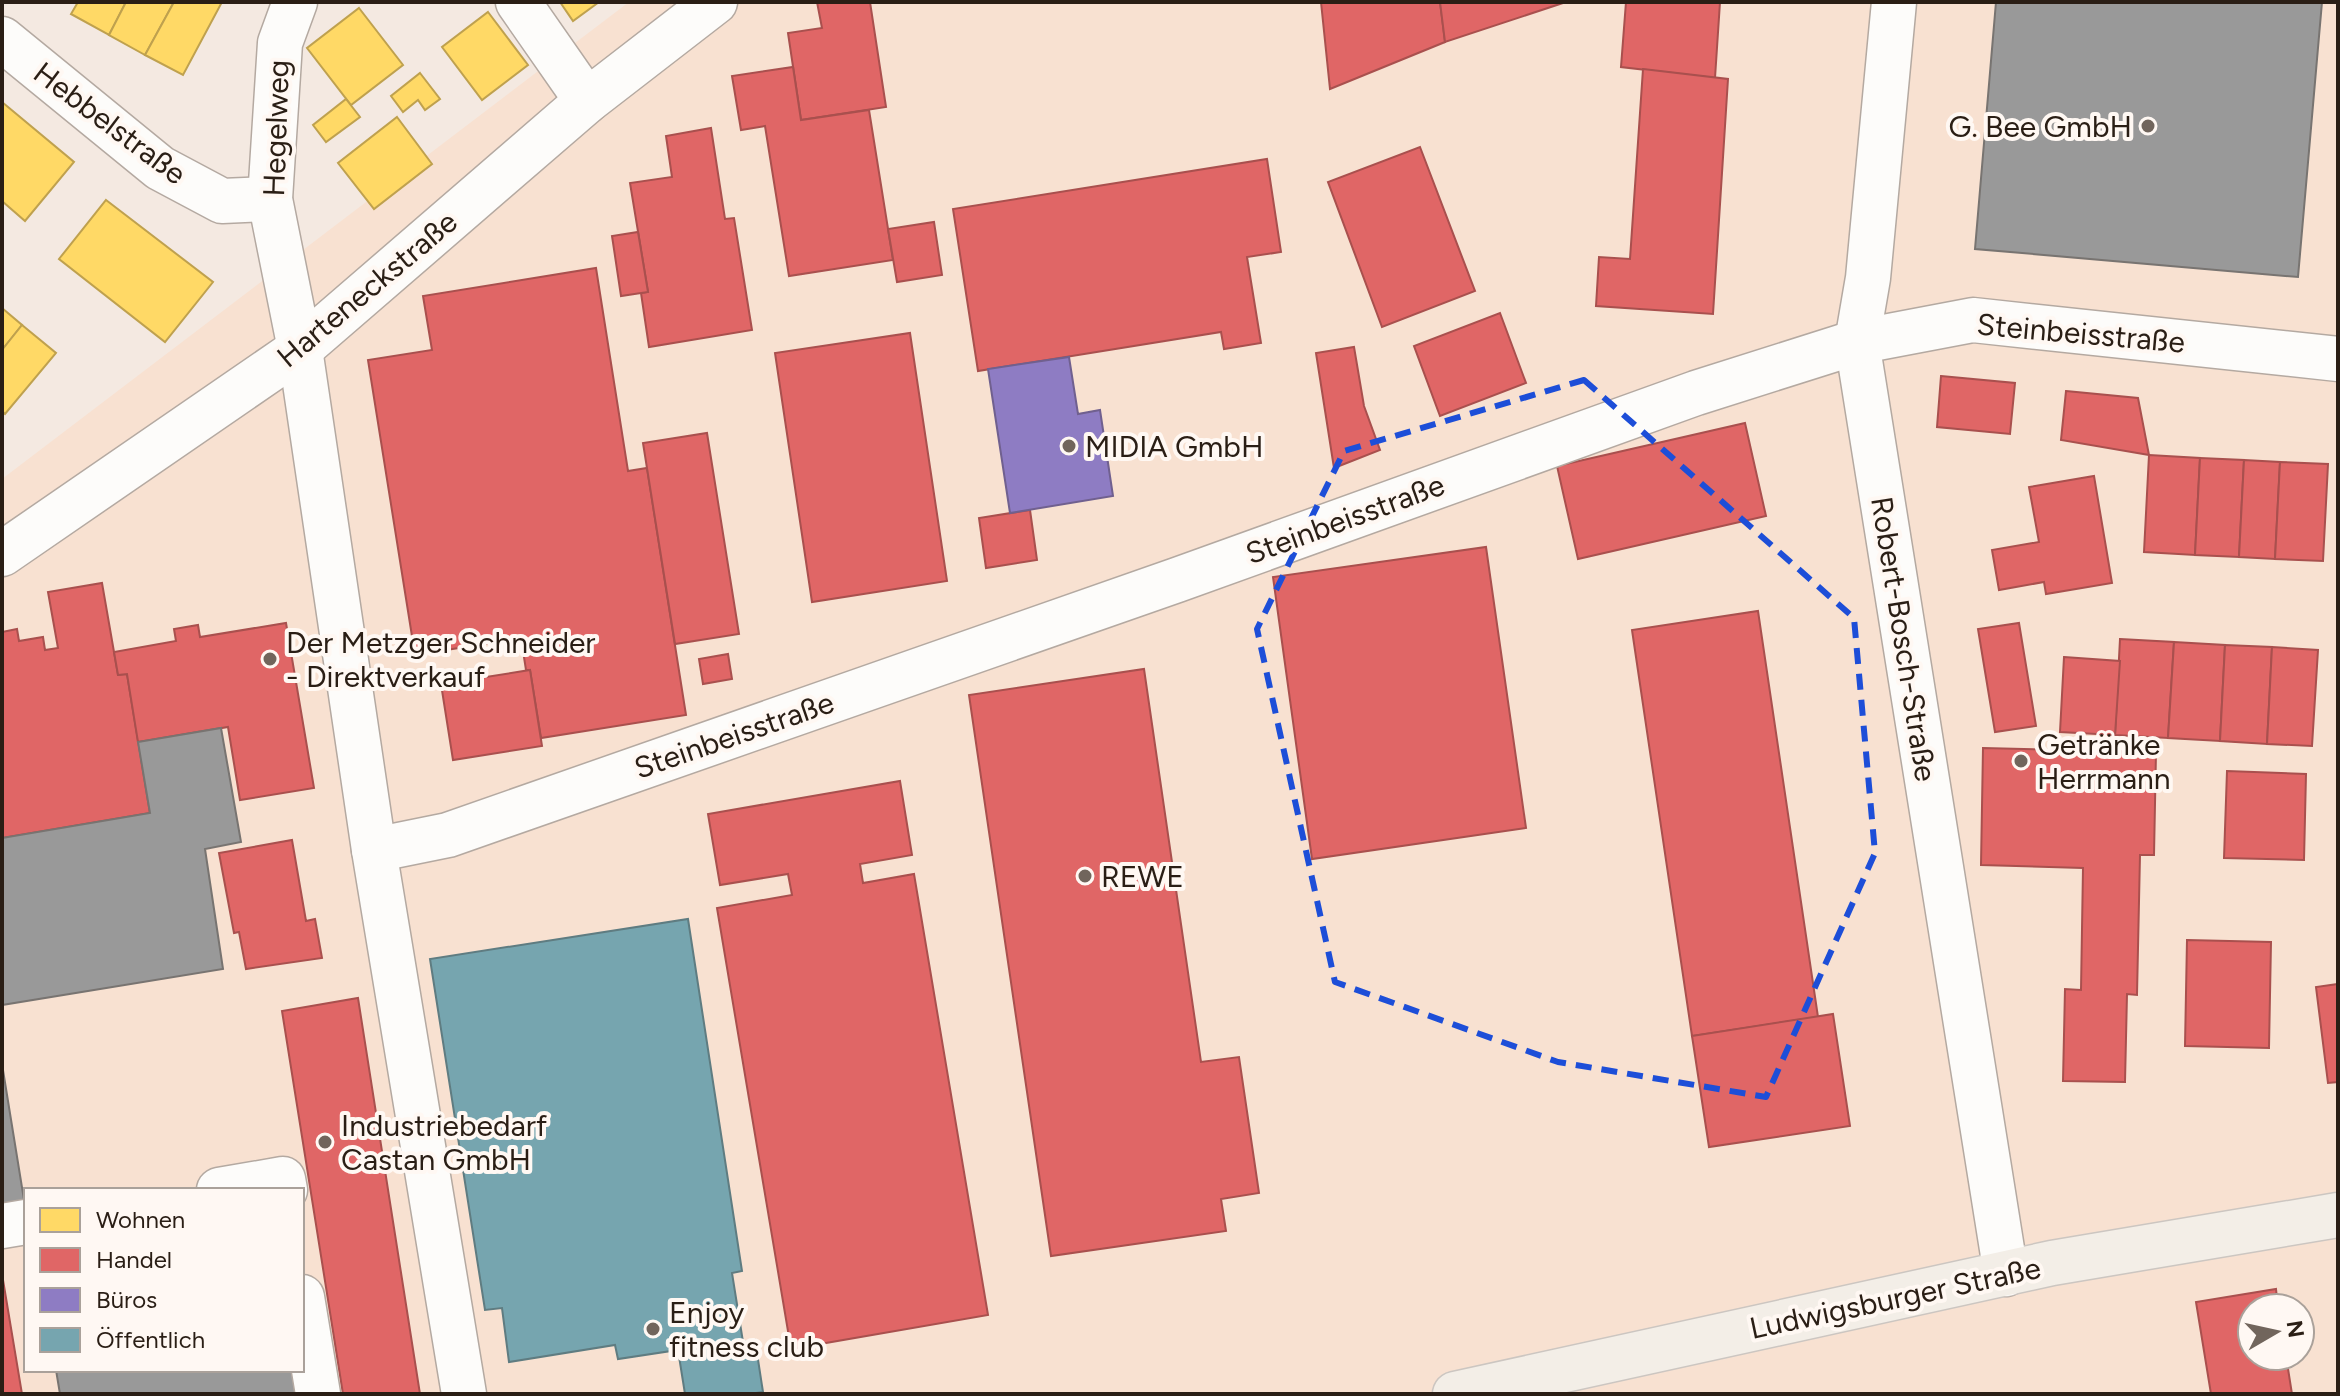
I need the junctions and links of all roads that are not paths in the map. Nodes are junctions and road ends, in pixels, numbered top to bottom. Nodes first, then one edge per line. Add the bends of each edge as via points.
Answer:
1 (295, 2) edge
2 (518, 2) edge
3 (715, 2) edge
4 (1894, 2) edge
5 (2, 39) edge
6 (587, 101) junction
7 (270, 199) junction
8 (1857, 342) junction
9 (300, 349) junction
10 (2338, 359) edge
11 (2, 554) edge
12 (374, 850) junction
13 (231, 1188) edge
14 (285, 1188) edge
15 (2338, 1215) edge
16 (24, 1222) edge
17 (2, 1226) edge
18 (2006, 1274) junction
19 (304, 1309) edge
20 (318, 1394) edge
21 (464, 1394) edge
22 (1455, 1394) edge

1 - 7 street, Hegelweg via 280,43
2 - 6 street
3 - 6 street, Harteneckstraße
4 - 8 street, Robert-Bosch-Straße via 1868,278
5 - 7 street, Hebbelstraße via 160,168 222,201
6 - 9 street, Harteneckstraße
7 - 9 street, Hegelweg
8 - 10 street, Steinbeisstraße via 1973,320
8 - 12 street, Steinbeisstraße via 1696,393 448,835
8 - 18 street, Robert-Bosch-Straße
9 - 11 street, Harteneckstraße
9 - 12 street
12 - 21 street
13 - 14 street via 283,1179
15 - 18 main road, Ludwigsburger Straße
16 - 17 street
18 - 22 main road, Ludwigsburger Straße
19 - 20 street

